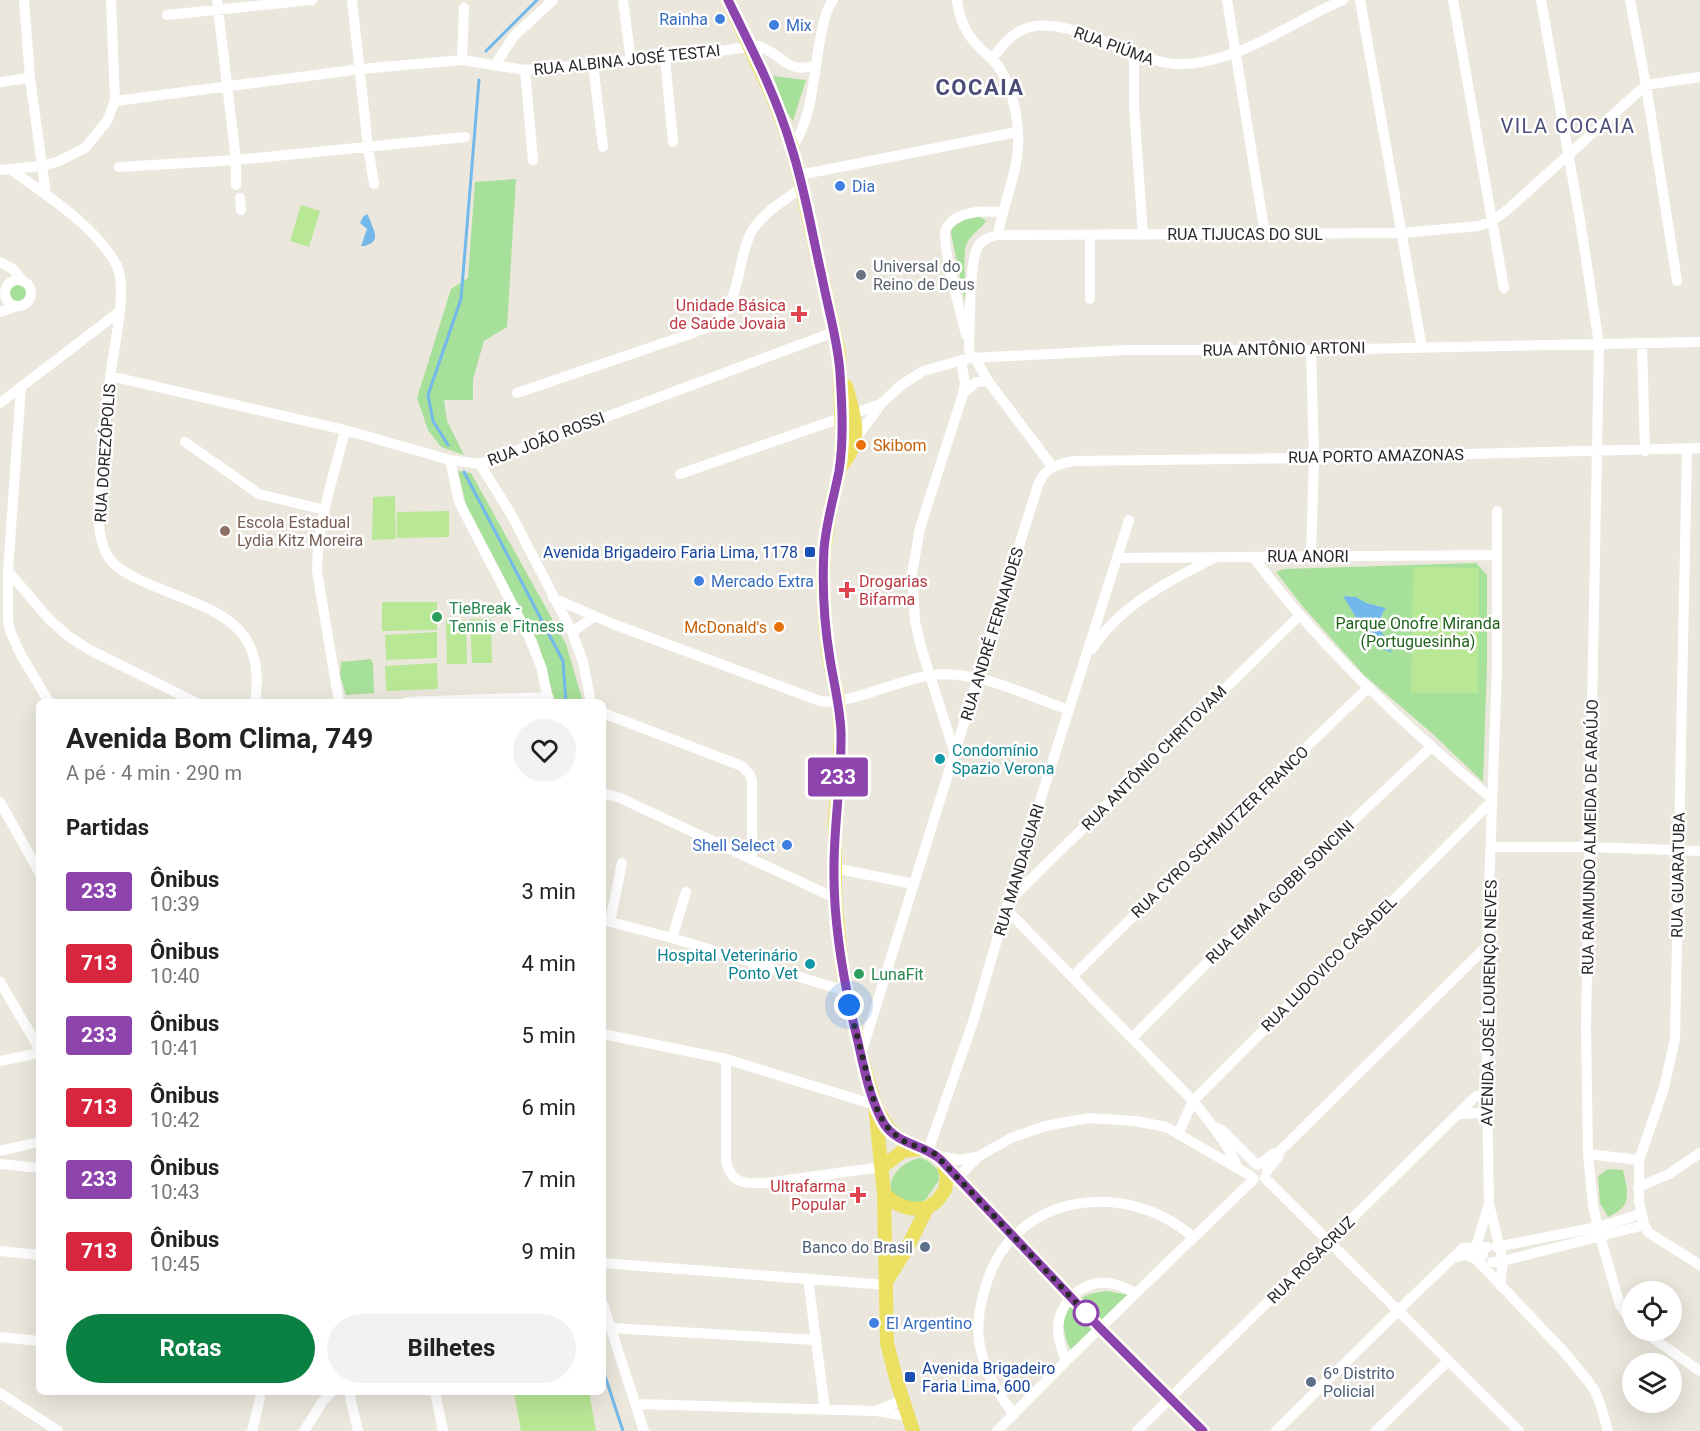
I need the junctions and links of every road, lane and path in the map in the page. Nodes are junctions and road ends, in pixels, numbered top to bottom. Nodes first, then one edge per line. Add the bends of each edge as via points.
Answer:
1 (24, 0) edge
2 (111, 0) edge
3 (312, 0) edge
4 (352, 0) edge
5 (553, 0) edge
6 (622, 0) edge
7 (728, 0) edge
8 (833, 0) edge
9 (957, 0) edge
10 (1227, 0) edge
11 (1343, 0) edge
12 (1360, 0) edge
13 (1453, 0) edge
14 (1541, 0) edge
15 (1630, 0) edge
16 (218, 5) edge
17 (464, 8) dead end
18 (167, 15) dead end
19 (751, 46) junction
20 (1134, 53) junction
21 (1235, 54) junction
22 (775, 55) junction
23 (665, 58) junction
24 (992, 58) junction
25 (462, 60) junction
26 (757, 60) junction
27 (631, 62) junction
28 (593, 64) junction
29 (495, 65) junction
30 (816, 65) junction
31 (361, 69) junction
32 (525, 70) junction
33 (1700, 77) edge
34 (30, 78) junction
35 (0, 81) edge
36 (1646, 85) junction
37 (228, 87) junction
38 (115, 101) junction
39 (1017, 132) junction
40 (465, 138) dead end
41 (673, 142) dead end
42 (368, 147) junction
43 (603, 147) dead end
44 (792, 148) junction
45 (1568, 157) junction
46 (236, 160) junction
47 (533, 160) dead end
48 (41, 166) junction
49 (119, 167) dead end
50 (5, 170) edge
51 (801, 181) junction
52 (374, 184) dead end
53 (236, 185) dead end
54 (46, 195) junction
55 (1002, 212) junction
56 (1491, 222) junction
57 (1403, 233) junction
58 (1266, 234) junction
59 (998, 235) junction
60 (1090, 235) junction
61 (1143, 235) junction
62 (0, 261) edge
63 (0, 267) edge
64 (1677, 281) dead end
65 (24, 282) junction
66 (1504, 288) dead end
67 (5, 289) edge
68 (1090, 299) dead end
69 (17, 306) junction
70 (0, 312) edge
71 (119, 312) junction
72 (834, 332) junction
73 (1700, 342) edge
74 (1642, 343) junction
75 (1599, 344) junction
76 (969, 346) junction
77 (1422, 348) junction
78 (1311, 350) junction
79 (969, 359) junction
80 (110, 376) junction
81 (988, 381) junction
82 (21, 387) junction
83 (517, 393) dead end
84 (963, 394) junction
85 (0, 403) edge
86 (881, 404) junction
87 (848, 415) junction
88 (345, 430) junction
89 (848, 439) junction
90 (185, 442) dead end
91 (1700, 448) edge
92 (1687, 449) junction
93 (1645, 451) junction
94 (1598, 452) junction
95 (1314, 458) junction
96 (450, 460) junction
97 (480, 464) junction
98 (1052, 466) junction
99 (680, 474) dead end
100 (325, 510) junction
101 (1497, 511) dead end
102 (1129, 520) dead end
103 (1497, 555) junction
104 (1311, 556) junction
105 (1217, 557) junction
106 (1253, 557) junction
107 (1119, 558) junction
108 (8, 571) junction
109 (553, 598) junction
110 (1300, 615) junction
111 (595, 616) junction
112 (572, 632) junction
113 (1088, 654) junction
114 (931, 675) junction
115 (979, 678) junction
116 (1369, 687) junction
117 (47, 699) edge
118 (189, 699) edge
119 (255, 699) edge
120 (338, 699) edge
121 (548, 699) edge
122 (590, 699) edge
123 (838, 700) junction
124 (1069, 710) junction
125 (606, 715) edge
126 (1431, 747) junction
127 (954, 751) junction
128 (606, 794) edge
129 (1491, 800) junction
130 (0, 802) edge
131 (1492, 847) junction
132 (1590, 847) junction
133 (1678, 850) junction
134 (1700, 851) edge
135 (752, 860) junction
136 (622, 863) dead end
137 (36, 867) edge
138 (834, 868) junction
139 (914, 884) junction
140 (686, 892) dead end
141 (835, 898) junction
142 (1007, 905) junction
143 (607, 921) edge
144 (672, 938) junction
145 (1487, 946) junction
146 (1072, 977) junction
147 (0, 982) edge
148 (846, 991) junction
149 (875, 1012) junction
150 (852, 1018) junction
151 (606, 1035) edge
152 (1132, 1038) junction
153 (36, 1046) edge
154 (36, 1052) edge
155 (861, 1056) junction
156 (726, 1059) junction
157 (0, 1061) edge
158 (1486, 1094) junction
159 (1193, 1101) junction
160 (875, 1105) junction
161 (1458, 1114) junction
162 (1487, 1123) junction
163 (1213, 1126) junction
164 (1178, 1134) junction
165 (36, 1143) edge
166 (0, 1151) edge
167 (1700, 1153) edge
168 (1588, 1154) junction
169 (932, 1155) junction
170 (979, 1156) junction
171 (1639, 1160) junction
172 (0, 1164) edge
173 (882, 1167) junction
174 (36, 1168) edge
175 (1237, 1168) junction
176 (1259, 1172) junction
177 (956, 1179) junction
178 (1638, 1187) junction
179 (945, 1190) junction
180 (968, 1190) junction
181 (884, 1194) junction
182 (1489, 1204) junction
183 (927, 1208) junction
184 (1643, 1220) junction
185 (1599, 1232) junction
186 (1193, 1237) junction
187 (1013, 1238) junction
188 (1329, 1242) junction
189 (1489, 1249) junction
190 (0, 1251) edge
191 (36, 1254) edge
192 (1453, 1258) junction
193 (1498, 1261) junction
194 (606, 1263) edge
195 (1700, 1265) edge
196 (808, 1279) junction
197 (886, 1283) junction
198 (1500, 1285) junction
199 (1136, 1293) junction
200 (1070, 1297) junction
201 (1622, 1308) edge
202 (1398, 1310) junction
203 (606, 1313) edge
204 (611, 1328) junction
205 (1100, 1328) junction
206 (0, 1337) edge
207 (815, 1340) junction
208 (36, 1341) edge
209 (1657, 1341) edge
210 (1066, 1361) junction
211 (1448, 1361) junction
212 (1700, 1371) edge
213 (0, 1393) edge
214 (329, 1395) edge
215 (350, 1395) edge
216 (436, 1395) edge
217 (260, 1398) dead end
218 (1171, 1398) junction
219 (902, 1400) junction
220 (637, 1404) junction
221 (825, 1409) junction
222 (876, 1411) junction
223 (1014, 1415) junction
224 (908, 1416) junction
225 (1286, 1422) junction
226 (1515, 1430) edge
227 (58, 1431) edge
228 (252, 1431) edge
229 (304, 1431) edge
230 (358, 1431) edge
231 (443, 1431) edge
232 (644, 1431) edge
233 (913, 1431) edge
234 (997, 1431) edge
235 (1137, 1431) edge
236 (1203, 1431) edge
237 (1276, 1431) edge
238 (1295, 1431) edge
239 (1377, 1431) edge
240 (1608, 1431) edge

1 - 34 street
2 - 38 street
3 - 16 street
4 - 31 street
5 - 29 street via 514,36
6 - 27 street
7 - 19 main road
8 - 30 street
9 - 24 street via 968,32
10 - 21 street
11 - 21 street, RUA PIÚMA
12 - 57 street
13 - 56 street
14 - 45 street, RUA RAIMUNDO ALMEIDA DE ARAÚJO
15 - 36 street
16 - 18 street
16 - 37 street
17 - 25 street
19 - 22 street via 763,47
19 - 23 street, RUA ALBINA JOSÉ TESTAI
19 - 26 main road
20 - 21 street, RUA PIÚMA via 1161,63 1180,64
20 - 24 street, RUA PIÚMA via 1047,24 1020,31
20 - 61 street
21 - 58 street
22 - 26 street
22 - 30 street via 798,68
23 - 27 street, RUA ALBINA JOSÉ TESTAI
23 - 41 street
24 - 39 street via 1007,83
25 - 29 street, RUA ALBINA JOSÉ TESTAI
25 - 31 street, RUA ALBINA JOSÉ TESTAI
26 - 44 main road
27 - 28 street, RUA ALBINA JOSÉ TESTAI
28 - 32 street, RUA ALBINA JOSÉ TESTAI
28 - 43 street
29 - 32 street, RUA ALBINA JOSÉ TESTAI
30 - 44 street via 808,115
31 - 37 street, RUA ALBINA JOSÉ TESTAI
31 - 42 street
32 - 47 street
33 - 36 street
34 - 35 street
34 - 48 street
36 - 45 street
36 - 64 street
37 - 38 street, RUA ALBINA JOSÉ TESTAI
37 - 46 street
38 - 48 street via 107,121 85,148
39 - 51 street
39 - 55 street via 1016,160
40 - 42 street
42 - 46 street
42 - 52 street
44 - 51 main road
45 - 56 street
45 - 75 street, RUA RAIMUNDO ALMEIDA DE ARAÚJO
46 - 49 street
46 - 53 street
48 - 50 street
48 - 54 street
50 - 54 street, RUA DOREZÓPOLIS
51 - 72 main road
51 - 83 street via 756,225 749,237 733,297 711,325
54 - 71 street, RUA DOREZÓPOLIS via 86,229 117,266 121,284
55 - 59 street
55 - 76 street via 962,215 950,223 944,234
56 - 57 street, RUA TIJUCAS DO SUL
56 - 66 street
57 - 58 street, RUA TIJUCAS DO SUL
57 - 77 street
58 - 61 street, RUA TIJUCAS DO SUL
59 - 60 street, RUA TIJUCAS DO SUL
59 - 76 street via 979,244 974,260
60 - 61 street, RUA TIJUCAS DO SUL
60 - 68 street
62 - 65 street
63 - 67 street
65 - 67 street via 17,281
65 - 69 street via 31,297 26,304
67 - 69 street via 8,301
69 - 70 street
71 - 80 street, RUA DOREZÓPOLIS
71 - 82 street
72 - 87 main road
72 - 97 street, RUA JOÃO ROSSI
73 - 74 street, RUA ANTÔNIO ARTONI
74 - 75 street, RUA ANTÔNIO ARTONI
74 - 93 street
75 - 77 street, RUA ANTÔNIO ARTONI
75 - 94 street, RUA RAIMUNDO ALMEIDA DE ARAÚJO
76 - 79 street
77 - 78 street, RUA ANTÔNIO ARTONI
78 - 79 street, RUA ANTÔNIO ARTONI via 1127,351
78 - 95 street
79 - 81 street
79 - 84 street
79 - 86 street, RUA ANTÔNIO ARTONI via 923,371
80 - 88 street, RUA JOÃO ROSSI
80 - 119 street, RUA DOREZÓPOLIS via 98,517 104,546 117,567 127,574 188,598 237,627 252,652
81 - 84 street via 976,382
81 - 98 street
82 - 85 street
82 - 108 street
84 - 114 street via 920,528 912,574 915,621
86 - 87 street, RUA ANTÔNIO ARTONI
86 - 89 street, RUA ANTÔNIO ARTONI
87 - 89 main road via 856,422
87 - 99 street, RUA ANTÔNIO ARTONI
88 - 96 street, RUA JOÃO ROSSI
88 - 100 street
89 - 123 main road via 824,549 829,658
90 - 100 street via 259,494
91 - 92 street, RUA PORTO AMAZONAS
92 - 93 street, RUA PORTO AMAZONAS
92 - 133 street, RUA GUARATUBA
93 - 94 street, RUA PORTO AMAZONAS
94 - 95 street, RUA PORTO AMAZONAS
94 - 132 street, RUA RAIMUNDO ALMEIDA DE ARAÚJO
95 - 98 street, RUA PORTO AMAZONAS via 1074,461
95 - 104 street
96 - 97 street, RUA JOÃO ROSSI
96 - 121 street via 459,502 529,637 542,669
97 - 109 street via 511,514
98 - 115 street, RUA ANDRÉ FERNANDES via 1038,485
100 - 120 street via 317,571
101 - 103 street, AVENIDA JOSÉ LOURENÇO NEVES
102 - 107 street, RUA MANDAGUARI
103 - 104 street, RUA ANORI
103 - 129 street, AVENIDA JOSÉ LOURENÇO NEVES
104 - 106 street, RUA ANORI
105 - 106 street, RUA ANORI
105 - 107 street, RUA ANORI
105 - 113 street via 1145,597 1111,624
106 - 110 street
107 - 113 street, RUA MANDAGUARI
108 - 117 street via 10,631
108 - 118 street via 68,636
109 - 111 street
109 - 112 street
110 - 116 street
110 - 142 street, RUA ANTÔNIO CHRITOVAM
111 - 112 street
111 - 123 street via 811,699
112 - 122 street
113 - 124 street, RUA MANDAGUARI
114 - 115 street
114 - 123 street
114 - 127 street
115 - 124 street
115 - 127 street, RUA ANDRÉ FERNANDES
116 - 126 street
116 - 146 street, RUA CYRO SCHMUTZER FRANCO
123 - 138 main road via 841,736
124 - 142 street, RUA MANDAGUARI
125 - 135 street via 747,770 752,781
126 - 129 street
126 - 152 street, RUA EMMA GOBBI SONCINI
127 - 139 street, RUA ANDRÉ FERNANDES
128 - 135 street
129 - 131 street, AVENIDA JOSÉ LOURENÇO NEVES
129 - 159 street, RUA LUDOVICO CASADEL
130 - 137 street
131 - 132 street
131 - 145 street, AVENIDA JOSÉ LOURENÇO NEVES
132 - 133 street
132 - 168 street, RUA RAIMUNDO ALMEIDA DE ARAÚJO
133 - 134 street
133 - 171 street, RUA GUARATUBA via 1675,1040 1664,1088
135 - 141 street
136 - 143 street
138 - 139 street
138 - 141 main road
139 - 149 street, RUA ANDRÉ FERNANDES
140 - 144 street
141 - 148 main road
142 - 146 street
142 - 169 street, RUA MANDAGUARI
143 - 144 street
144 - 148 street
145 - 158 street, AVENIDA JOSÉ LOURENÇO NEVES
145 - 176 street
146 - 152 street
147 - 153 street
148 - 150 main road
149 - 150 street
149 - 155 street, RUA ANDRÉ FERNANDES
150 - 155 main road
151 - 156 street
152 - 159 street
154 - 157 street
155 - 160 main road
156 - 160 street
156 - 173 street via 726,1161 736,1179 765,1183
158 - 161 street, RUA ROSACRUZ via 1476,1096
158 - 162 street, AVENIDA JOSÉ LOURENÇO NEVES
159 - 163 street
159 - 164 street, RUA LUDOVICO CASADEL
160 - 169 main road via 892,1133
160 - 173 main road
161 - 162 street via 1479,1113
161 - 188 street, RUA ROSACRUZ
162 - 182 street, AVENIDA JOSÉ LOURENÇO NEVES
163 - 175 street
163 - 176 street via 1222,1130
164 - 170 street via 1153,1123 1089,1118 1045,1126
164 - 175 street
165 - 166 street
167 - 178 street via 1669,1174
168 - 171 street
168 - 185 street, RUA RAIMUNDO ALMEIDA DE ARAÚJO
169 - 170 street via 958,1160
169 - 173 main road via 903,1151
169 - 177 main road
169 - 179 main road via 947,1178
170 - 177 street
171 - 178 street, RUA GUARATUBA
172 - 174 street
173 - 181 main road
175 - 176 street
176 - 186 street
176 - 188 street
177 - 179 street
177 - 180 main road
178 - 184 street, RUA GUARATUBA
179 - 180 main road
179 - 183 main road
180 - 187 main road
181 - 183 main road via 908,1209
181 - 197 main road
182 - 189 street, AVENIDA JOSÉ LOURENÇO NEVES
182 - 189 street, AVENIDA JOSÉ LOURENÇO NEVES
183 - 197 main road
184 - 185 street
184 - 195 street via 1649,1233
185 - 189 street
185 - 193 street
185 - 201 street, RUA RAIMUNDO ALMEIDA DE ARAÚJO
186 - 187 street via 1153,1211 1098,1201 1060,1207 1039,1217
186 - 199 street
187 - 200 main road
187 - 223 street via 987,1278 978,1320 986,1370 993,1387
188 - 202 street
188 - 218 street, RUA ROSACRUZ
189 - 192 street via 1463,1248
189 - 193 street, AVENIDA JOSÉ LOURENÇO NEVES
189 - 193 street via 1485,1260
190 - 191 street
192 - 198 street via 1476,1259
192 - 202 street
193 - 198 street, AVENIDA JOSÉ LOURENÇO NEVES
194 - 196 street
196 - 197 street
196 - 207 street
197 - 219 main road via 887,1342
198 - 240 street via 1588,1381
199 - 200 street via 1108,1283 1084,1287
199 - 205 street
200 - 205 main road
200 - 210 street via 1061,1311 1058,1331
202 - 211 street
202 - 225 street
203 - 204 street
204 - 207 street
204 - 220 street
205 - 210 street
205 - 218 main road
206 - 208 street
207 - 221 street
209 - 212 street
210 - 223 street
211 - 226 street
211 - 239 street
213 - 227 street
214 - 229 street
215 - 230 street
216 - 231 street
217 - 228 street
218 - 235 street, RUA ROSACRUZ
218 - 236 main road
219 - 222 street
219 - 224 main road
220 - 221 street
220 - 232 street
221 - 222 street
222 - 224 street
223 - 234 street
224 - 233 main road
225 - 237 street
225 - 238 street

